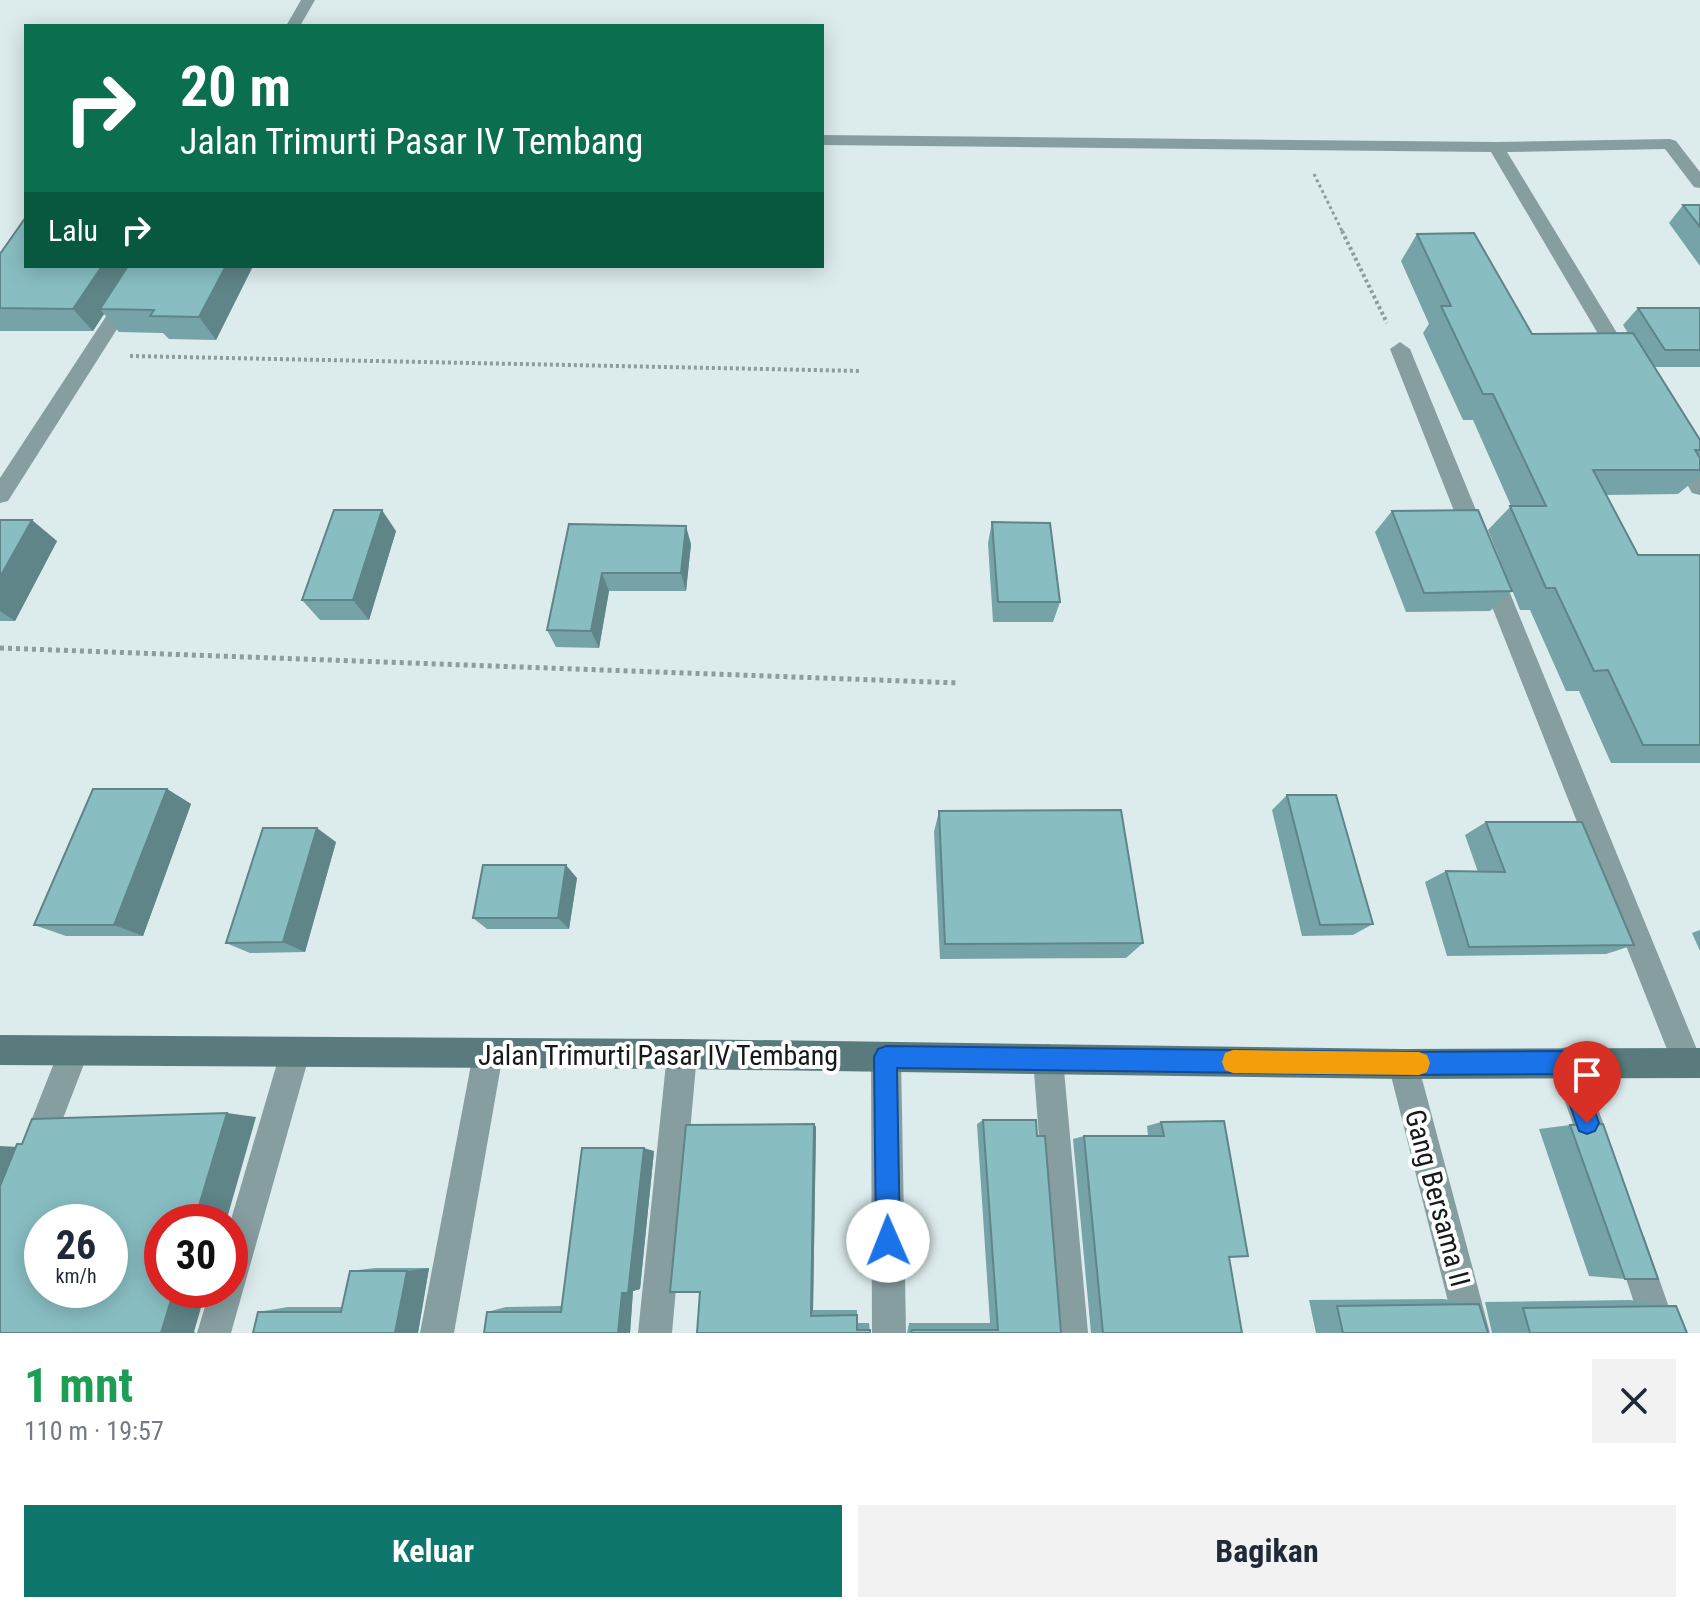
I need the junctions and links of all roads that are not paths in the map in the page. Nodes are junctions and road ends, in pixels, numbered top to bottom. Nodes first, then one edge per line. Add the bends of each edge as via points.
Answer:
1 (308, 0) edge
2 (294, 24) edge
3 (824, 140) edge
4 (1496, 147) junction
5 (1700, 183) edge
6 (147, 268) edge
7 (1400, 349) road end
8 (1635, 378) edge
9 (1667, 433) edge
10 (1700, 487) edge
11 (0, 495) edge
12 (0, 1050) edge
13 (74, 1051) junction
14 (295, 1053) junction
15 (488, 1054) junction
16 (682, 1054) junction
17 (886, 1057) junction
18 (1048, 1059) junction
19 (1566, 1062) junction
20 (1694, 1063) edge
21 (1403, 1064) junction
22 (23, 1183) edge
23 (1608, 1183) edge
24 (1619, 1213) edge
25 (248, 1216) edge
26 (222, 1308) edge
27 (214, 1333) edge
28 (437, 1333) edge
29 (655, 1333) edge
30 (889, 1333) edge
31 (1071, 1333) edge
32 (1473, 1333) edge
33 (1661, 1333) edge

1 - 2 street
3 - 4 street
4 - 5 street via 1670,144
4 - 8 street
6 - 11 street
7 - 20 street
9 - 10 street
12 - 13 street, Jalan Trimurti Pasar IV Tembang
13 - 14 street, Jalan Trimurti Pasar IV Tembang
13 - 22 street
14 - 15 street, Jalan Trimurti Pasar IV Tembang
14 - 25 street
15 - 16 street, Jalan Trimurti Pasar IV Tembang
15 - 28 street
16 - 17 street, Jalan Trimurti Pasar IV Tembang
16 - 29 street
17 - 18 street, Jalan Trimurti Pasar IV Tembang
17 - 30 street
18 - 21 street, Jalan Trimurti Pasar IV Tembang
18 - 31 street
19 - 20 street, Jalan Trimurti Pasar IV Tembang
19 - 21 street, Jalan Trimurti Pasar IV Tembang
19 - 23 street
21 - 32 street, Gang Bersama II
24 - 33 street
26 - 27 street

